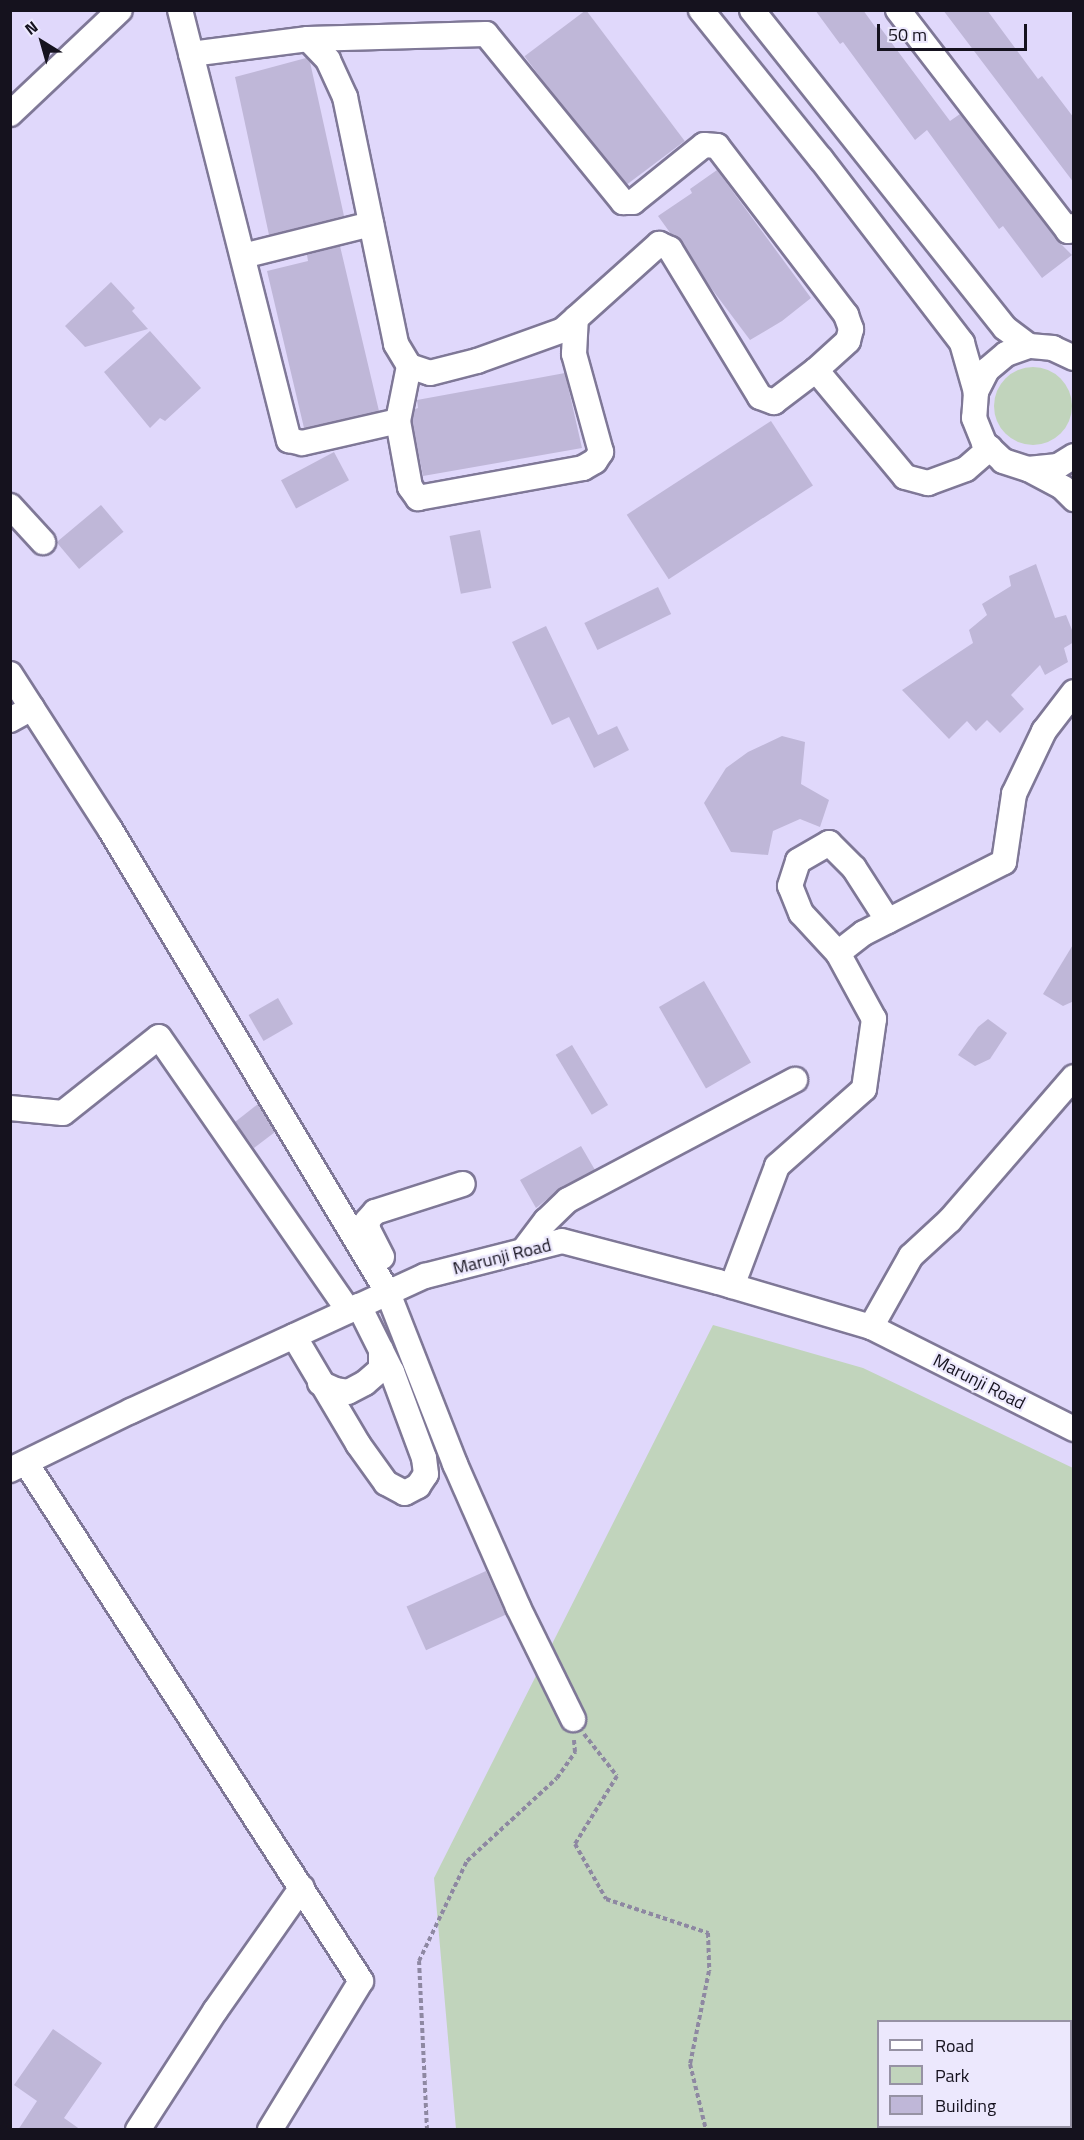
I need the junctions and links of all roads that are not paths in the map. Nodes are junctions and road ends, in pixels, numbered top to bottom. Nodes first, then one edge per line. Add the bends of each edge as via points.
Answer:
1 (120, 10) edge
2 (180, 10) edge
3 (701, 10) edge
4 (752, 10) edge
5 (898, 10) edge
6 (308, 39) junction
7 (191, 54) junction
8 (10, 114) edge
9 (371, 224) junction
10 (1074, 226) edge
11 (243, 256) junction
12 (576, 318) junction
13 (1029, 346) junction
14 (1073, 356) edge
15 (409, 366) junction
16 (816, 370) junction
17 (975, 392) junction
18 (398, 421) junction
19 (990, 448) junction
20 (1074, 456) edge
21 (1028, 470) junction
22 (1074, 499) edge
23 (10, 506) edge
24 (43, 542) dead end
25 (10, 674) edge
26 (1074, 692) edge
27 (32, 708) junction
28 (10, 720) edge
29 (888, 921) junction
30 (838, 953) junction
31 (1074, 1077) edge
32 (795, 1080) dead end
33 (10, 1108) edge
34 (463, 1184) dead end
35 (523, 1251) junction
36 (732, 1286) junction
37 (393, 1291) junction
38 (354, 1309) junction
39 (871, 1327) junction
40 (294, 1336) junction
41 (381, 1350) junction
42 (320, 1383) junction
43 (1074, 1429) edge
44 (18, 1467) edge
45 (573, 1719) road end
46 (302, 1887) junction
47 (138, 2130) edge
48 (270, 2130) edge

1 - 8 street
2 - 7 street
3 - 17 street via 962,343
4 - 13 street via 1005,328
5 - 10 street via 1068,231
6 - 7 street
6 - 9 street via 328,60 345,97
6 - 16 street via 486,34 622,202 633,202 704,145 717,146 846,315 851,328 848,341
7 - 11 street
9 - 11 street
9 - 15 street via 396,344
11 - 18 street via 289,440 302,443
12 - 15 street via 562,330 477,361 430,372
12 - 16 street via 659,244 670,249 760,398 774,402
12 - 18 street via 574,354 601,452 596,461 583,468 418,498 410,487
13 - 14 street via 1053,348
13 - 17 street via 999,359 987,370
15 - 18 street
16 - 19 street via 905,477 928,483 966,469
17 - 19 street via 974,418
19 - 21 street via 1003,461
20 - 21 street via 1058,466
21 - 22 street via 1063,488
23 - 24 street
25 - 27 street
26 - 29 street via 1044,731 1014,794 1004,862
27 - 28 street
27 - 37 street
29 - 30 street
29 - 30 street via 854,868 829,843 798,861 790,886 801,913
30 - 36 street via 874,1019 864,1089 777,1166
31 - 39 street via 950,1220 911,1256
32 - 35 street via 568,1200
33 - 38 street via 63,1113 159,1037
34 - 37 street via 375,1212 367,1221
35 - 36 street, Marunji Road via 562,1241
35 - 37 street, Marunji Road via 425,1276
36 - 39 street, Marunji Road
37 - 38 street, Marunji Road
37 - 45 street via 455,1464
38 - 40 street, Marunji Road
38 - 41 street
39 - 43 street, Marunji Road
40 - 42 street
40 - 44 street, Marunji Road
41 - 42 street via 381,1369 365,1383 348,1392
41 - 42 street via 424,1458 426,1474 418,1486 405,1492 386,1483
44 - 46 street
46 - 47 street
46 - 48 street via 361,1981

